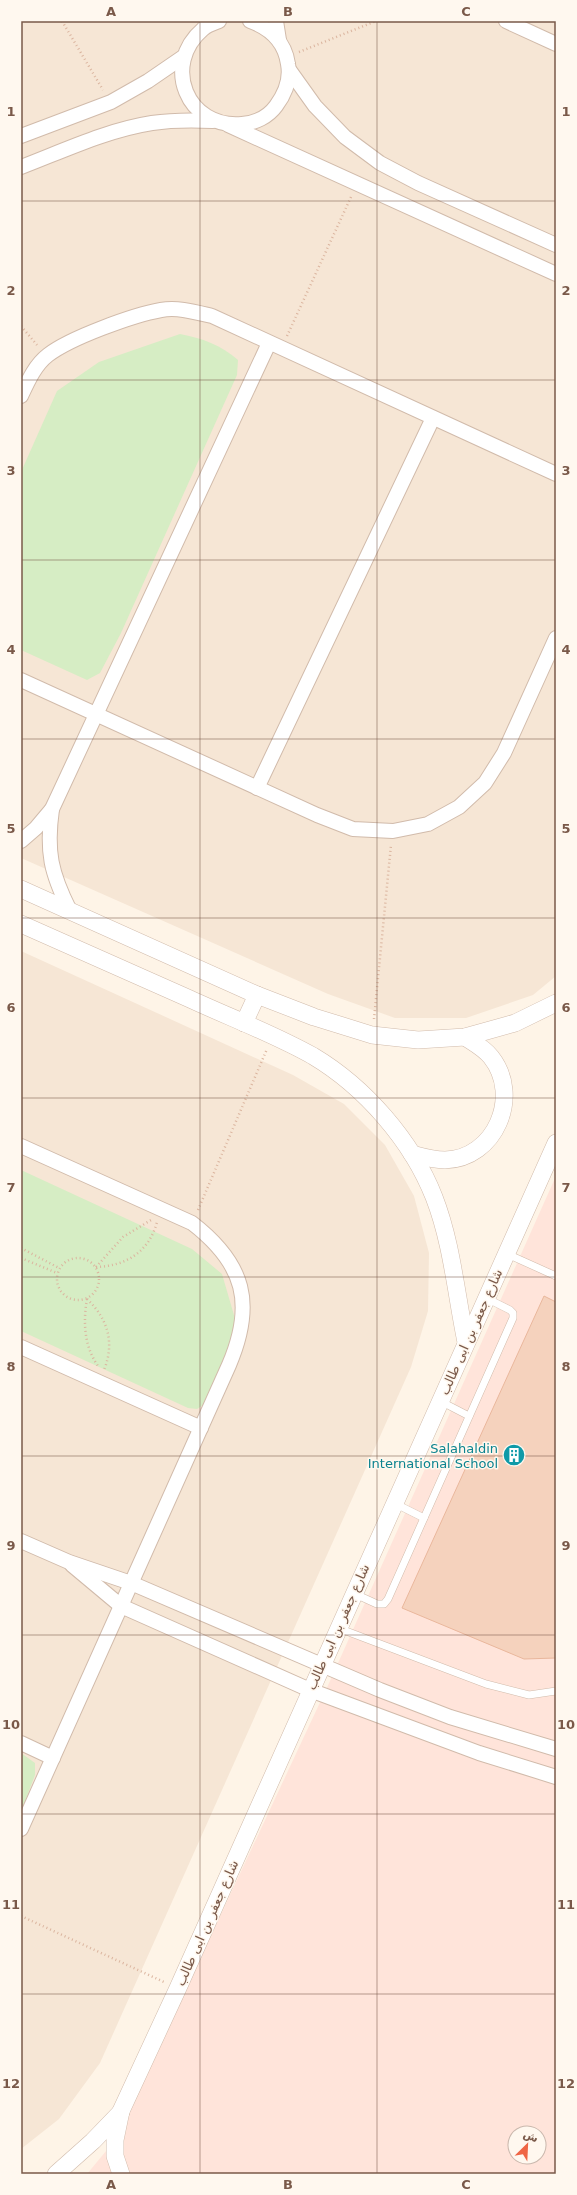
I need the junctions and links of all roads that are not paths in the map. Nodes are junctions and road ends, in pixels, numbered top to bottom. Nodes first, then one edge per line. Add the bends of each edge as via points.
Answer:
1 (200, 21) edge
2 (219, 21) edge
3 (250, 21) edge
4 (276, 21) edge
5 (506, 21) edge
6 (279, 40) junction
7 (190, 43) junction
8 (556, 44) edge
9 (184, 57) junction
10 (290, 72) junction
11 (214, 121) junction
12 (228, 125) junction
13 (21, 136) edge
14 (21, 166) edge
15 (556, 245) edge
16 (556, 274) edge
17 (275, 346) junction
18 (21, 396) edge
19 (433, 418) junction
20 (556, 474) edge
21 (556, 638) edge
22 (21, 680) edge
23 (96, 714) junction
24 (257, 788) junction
25 (52, 809) junction
26 (21, 841) edge
27 (21, 889) edge
28 (70, 911) junction
29 (21, 924) edge
30 (257, 994) junction
31 (556, 1003) edge
32 (244, 1023) junction
33 (465, 1037) junction
34 (556, 1143) edge
35 (21, 1146) edge
36 (412, 1154) junction
37 (506, 1254) junction
38 (556, 1276) edge
39 (486, 1298) junction
40 (466, 1342) junction
41 (21, 1347) edge
42 (440, 1401) junction
43 (469, 1416) junction
44 (201, 1428) junction
45 (394, 1503) junction
46 (424, 1518) junction
47 (21, 1541) edge
48 (68, 1562) junction
49 (131, 1583) junction
50 (353, 1593) junction
51 (121, 1606) junction
52 (338, 1628) junction
53 (321, 1666) junction
54 (310, 1690) junction
55 (556, 1691) edge
56 (21, 1743) edge
57 (556, 1749) edge
58 (53, 1758) junction
59 (556, 1777) edge
60 (21, 1828) edge
61 (121, 2112) junction
62 (56, 2174) edge
63 (121, 2174) edge

1 - 7 street
2 - 7 street via 204,28
3 - 6 street via 263,26
4 - 6 street
5 - 8 street
6 - 10 street via 287,56
7 - 9 street
9 - 11 street via 182,76 186,95 198,110
9 - 13 street via 111,102
10 - 12 street via 285,94 271,112 251,124
10 - 15 street via 320,112 345,137 380,163 418,183
11 - 12 street
11 - 14 street via 152,123 121,130
12 - 16 street
17 - 18 street via 212,316 187,309 162,310 70,342 47,356 31,374
17 - 19 street
17 - 23 street
19 - 20 street
19 - 24 street
21 - 24 street via 504,753 485,783 459,807 428,824 393,832 353,829
22 - 23 street
23 - 24 street
23 - 25 street
25 - 26 street
25 - 28 street via 48,834 50,860 57,885
27 - 28 street
28 - 30 street
29 - 32 street
30 - 32 street
30 - 33 street via 314,1017 372,1035 418,1040
31 - 33 street via 515,1023
32 - 36 street via 314,1057 352,1084 384,1117
33 - 36 street via 480,1046 492,1058 500,1073 504,1089 504,1106 499,1123 482,1145 462,1156 446,1160
34 - 37 street, شارع جعفر بن ابى طالب
35 - 44 street via 192,1223 214,1240 230,1261 240,1286 243,1313 240,1340
36 - 40 street via 433,1197 448,1242
37 - 38 lane
37 - 39 street, شارع جعفر بن ابى طالب
39 - 40 street, شارع جعفر بن ابى طالب
39 - 43 lane via 510,1310 513,1318
40 - 42 street, شارع جعفر بن ابى طالب
41 - 44 street
42 - 43 lane
42 - 45 street, شارع جعفر بن ابى طالب
43 - 46 lane
44 - 49 street
45 - 46 lane
45 - 50 street, شارع جعفر بن ابى طالب
46 - 50 lane via 384,1604 378,1604
47 - 48 street
48 - 49 street
48 - 51 street
49 - 51 street
49 - 53 street
50 - 52 street, شارع جعفر بن ابى طالب
51 - 54 street
51 - 58 street
52 - 53 street, شارع جعفر بن ابى طالب
52 - 55 lane via 486,1684 529,1695
53 - 54 street, شارع جعفر بن ابى طالب
53 - 57 street via 450,1717
54 - 59 street via 479,1753
54 - 61 street, شارع جعفر بن ابى طالب
56 - 58 street
58 - 60 street
61 - 62 street, شارع جعفر بن ابى طالب
61 - 63 street, شارع جعفر بن ابى طالب via 115,2140 115,2156

